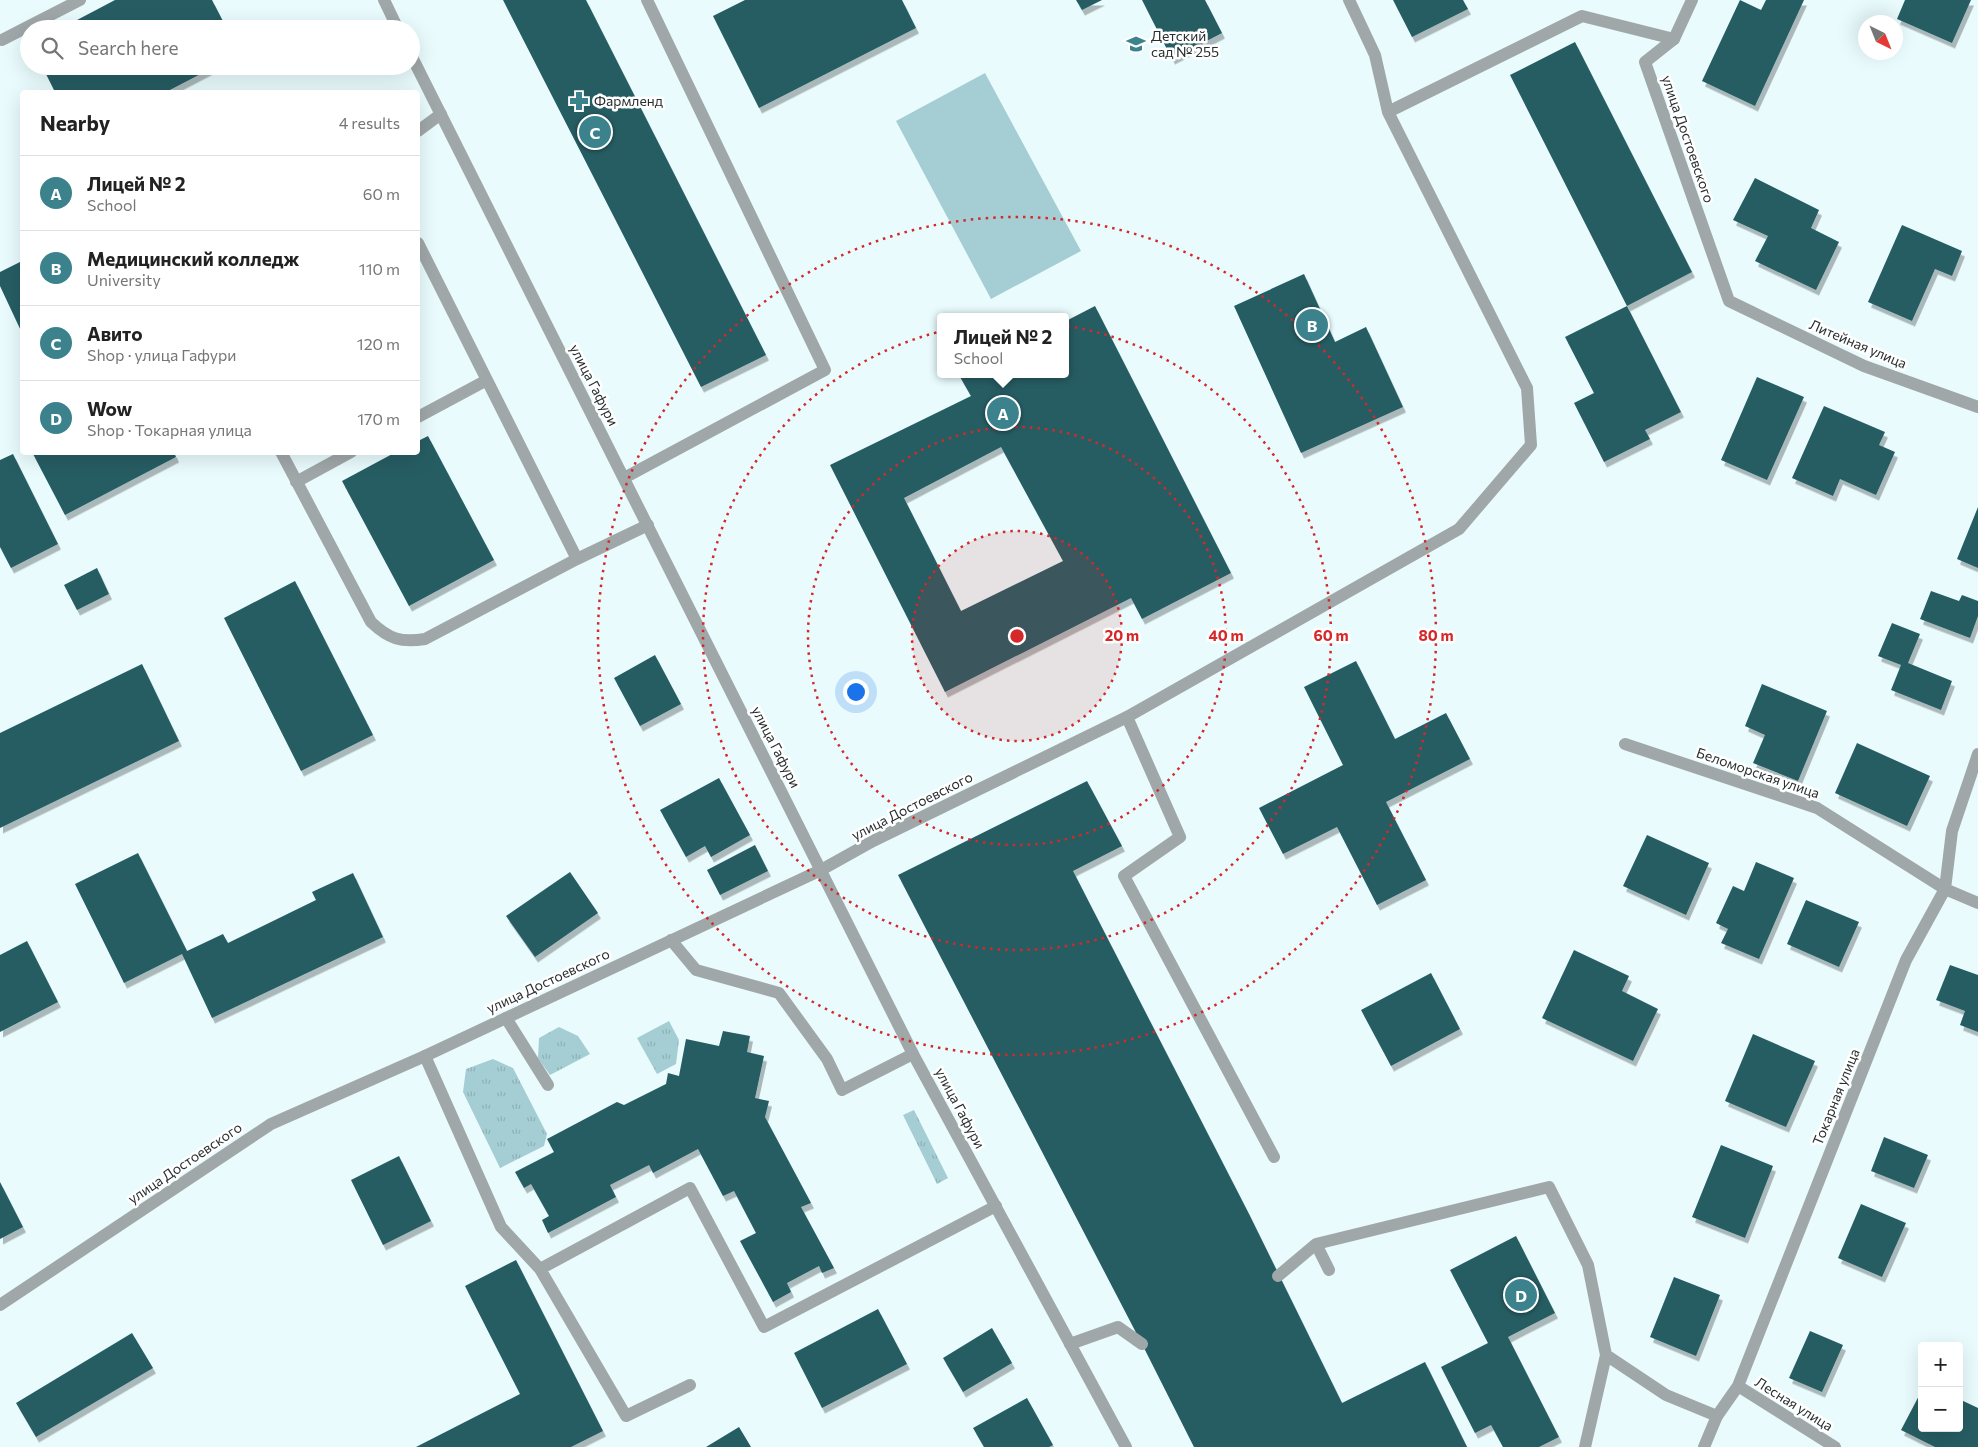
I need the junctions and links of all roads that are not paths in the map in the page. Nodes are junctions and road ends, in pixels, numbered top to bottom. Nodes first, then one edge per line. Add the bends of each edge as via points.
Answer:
1 (80, 0) edge
2 (384, 0) edge
3 (647, 0) edge
4 (1349, 0) edge
5 (1692, 0) edge
6 (41, 20) edge
7 (394, 20) edge
8 (20, 31) edge
9 (1674, 39) junction
10 (2, 40) dead end
11 (420, 73) edge
12 (1388, 112) junction
13 (441, 114) junction
14 (420, 130) edge
15 (420, 247) edge
16 (1729, 302) joint
17 (487, 380) junction
18 (1978, 407) edge
19 (420, 416) edge
20 (282, 455) edge
21 (346, 455) edge
22 (624, 478) junction
23 (296, 482) junction
24 (648, 525) junction
25 (577, 559) junction
26 (1127, 717) junction
27 (1625, 744) dead end
28 (1978, 754) edge
29 (821, 870) junction
30 (1945, 889) junction
31 (1978, 903) edge
32 (671, 940) junction
33 (506, 1018) junction
34 (913, 1054) junction
35 (425, 1056) junction
36 (548, 1085) dead end
37 (1274, 1157) dead end
38 (996, 1206) junction
39 (1316, 1244) junction
40 (540, 1270) junction
41 (1329, 1270) dead end
42 (1278, 1276) dead end
43 (0, 1304) edge
44 (1070, 1344) junction
45 (1142, 1344) dead end
46 (1606, 1355) junction
47 (690, 1385) dead end
48 (1738, 1386) junction
49 (1716, 1416) junction
50 (1126, 1447) edge
51 (1586, 1447) edge
52 (1704, 1447) edge
53 (1835, 1447) edge

1 - 6 street
2 - 7 street
3 - 22 street via 826,370
4 - 12 street, улица Достоевского via 1375,55
5 - 9 street, улица Достоевского
8 - 10 street
9 - 12 street via 1582,16
9 - 16 street, улица Достоевского via 1645,62
11 - 13 street, улица Гафури
12 - 26 street, улица Достоевского via 1526,388 1531,445 1459,529
13 - 14 street
13 - 22 street, улица Гафури
15 - 17 street
16 - 18 street, Литейная улица via 1864,366
17 - 19 street
17 - 25 street
20 - 23 street
21 - 23 street
22 - 24 street, улица Гафури
23 - 25 street via 371,622 382,633 397,640 425,640
24 - 25 street
24 - 29 street, улица Гафури
26 - 29 street, улица Достоевского via 873,841
26 - 37 street via 1180,837 1124,876
27 - 30 street, Беломорская улица via 1817,808
28 - 30 street, Токарная улица via 1952,831
29 - 32 street, улица Достоевского
29 - 34 street, улица Гафури
30 - 31 street, Беломорская улица
30 - 48 street, Токарная улица via 1906,960
32 - 33 street, улица Достоевского
32 - 34 street via 696,970 779,993 827,1059 842,1090
33 - 35 street, улица Достоевского
33 - 36 street
34 - 38 street, улица Гафури
35 - 40 street via 501,1227
35 - 43 street, улица Достоевского via 270,1124
38 - 40 street via 764,1327 690,1188
38 - 44 street, улица Гафури
39 - 41 street
39 - 42 street
39 - 46 street via 1549,1187 1588,1265
40 - 47 street via 626,1416
44 - 45 street via 1118,1326
44 - 50 street, улица Гафури
46 - 49 street via 1666,1395
46 - 51 street
48 - 49 street, Токарная улица
48 - 53 street, Лесная улица
49 - 52 street, Токарная улица

